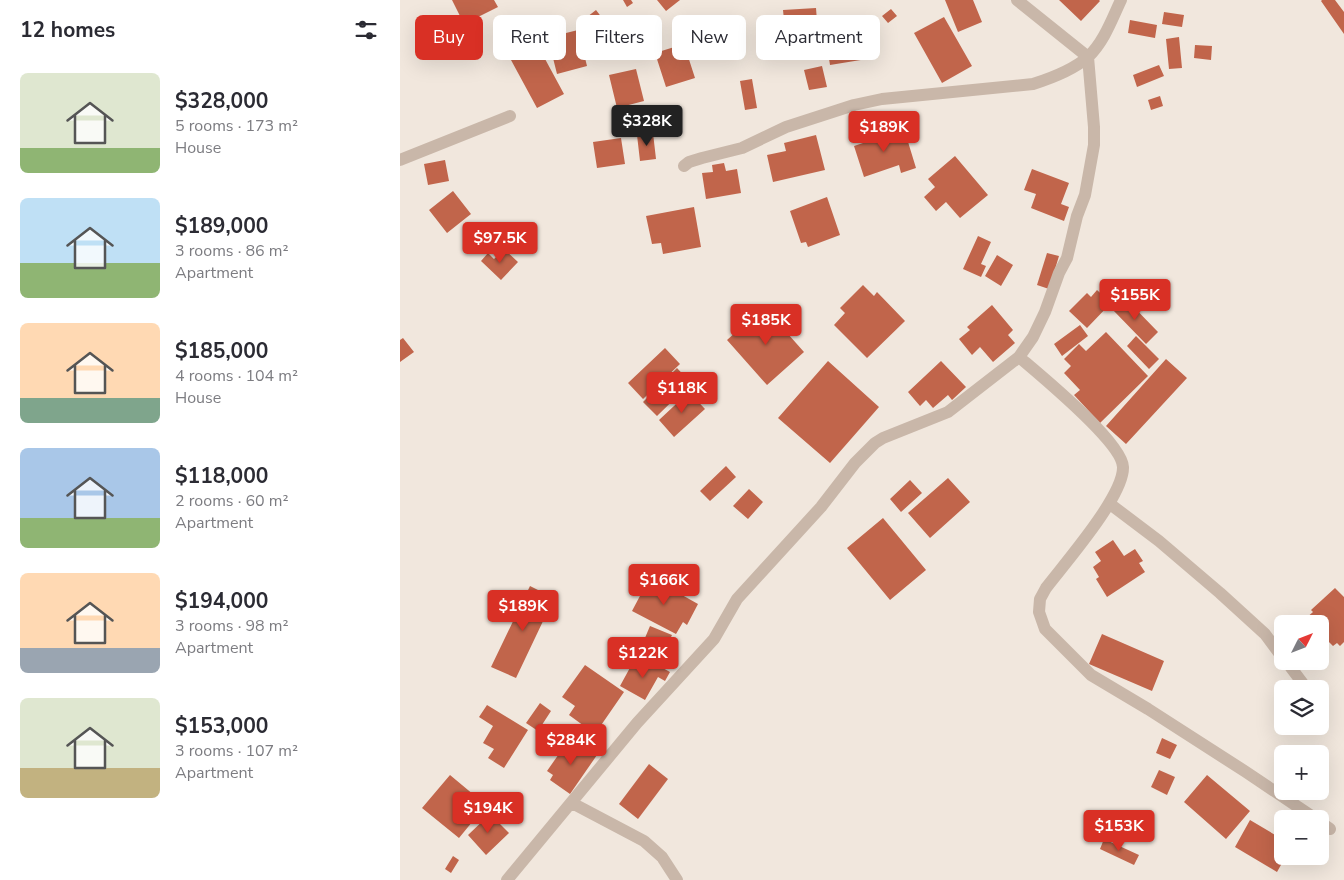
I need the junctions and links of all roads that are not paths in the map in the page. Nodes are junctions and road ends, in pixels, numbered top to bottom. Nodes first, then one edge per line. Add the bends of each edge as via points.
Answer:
1 (1017, 0) edge
2 (1122, 0) edge
3 (1088, 56) junction
4 (510, 116) dead end
5 (400, 160) edge
6 (684, 166) dead end
7 (1019, 357) junction
8 (1110, 504) junction
9 (1274, 646) edge
10 (572, 803) junction
11 (1303, 810) edge
12 (507, 880) edge
13 (677, 880) edge

1 - 3 street
2 - 3 street via 1102,38
3 - 6 street via 1055,78 1033,84 854,104 786,127 742,148
3 - 7 street via 1094,136 1085,195 1067,258 1033,337
4 - 5 street
7 - 8 street via 1115,448 1123,464
7 - 10 street via 948,412 883,438 861,457 821,508 737,599 714,639 637,723
8 - 9 street via 1159,540 1265,634
8 - 11 street via 1040,599 1039,612 1045,629 1091,675 1148,708
10 - 12 street
10 - 13 street via 644,841 662,857

